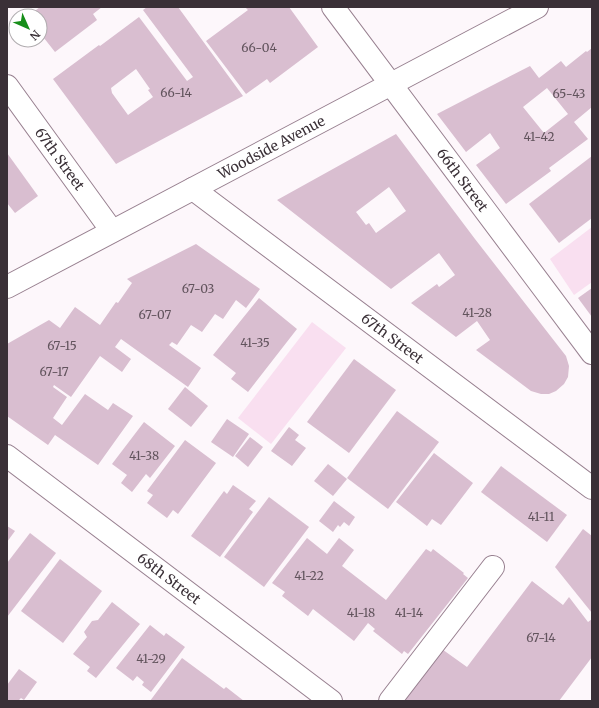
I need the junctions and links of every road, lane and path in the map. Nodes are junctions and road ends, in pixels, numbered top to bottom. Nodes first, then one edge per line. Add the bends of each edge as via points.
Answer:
1 (333, 7) edge
2 (536, 7) edge
3 (390, 85) junction
4 (7, 86) edge
5 (193, 189) junction
6 (112, 231) junction
7 (7, 287) edge
8 (592, 353) edge
9 (7, 456) edge
10 (592, 488) edge
11 (493, 566) dead end
12 (331, 701) edge
13 (390, 701) edge

1 - 3 street, 66th Street
2 - 3 street, Woodside Avenue
3 - 5 street, Woodside Avenue
3 - 8 street, 66th Street
4 - 6 street, 67th Street
5 - 6 street, Woodside Avenue
5 - 10 street, 67th Street
6 - 7 street, Woodside Avenue
9 - 12 street, 68th Street
11 - 13 street

